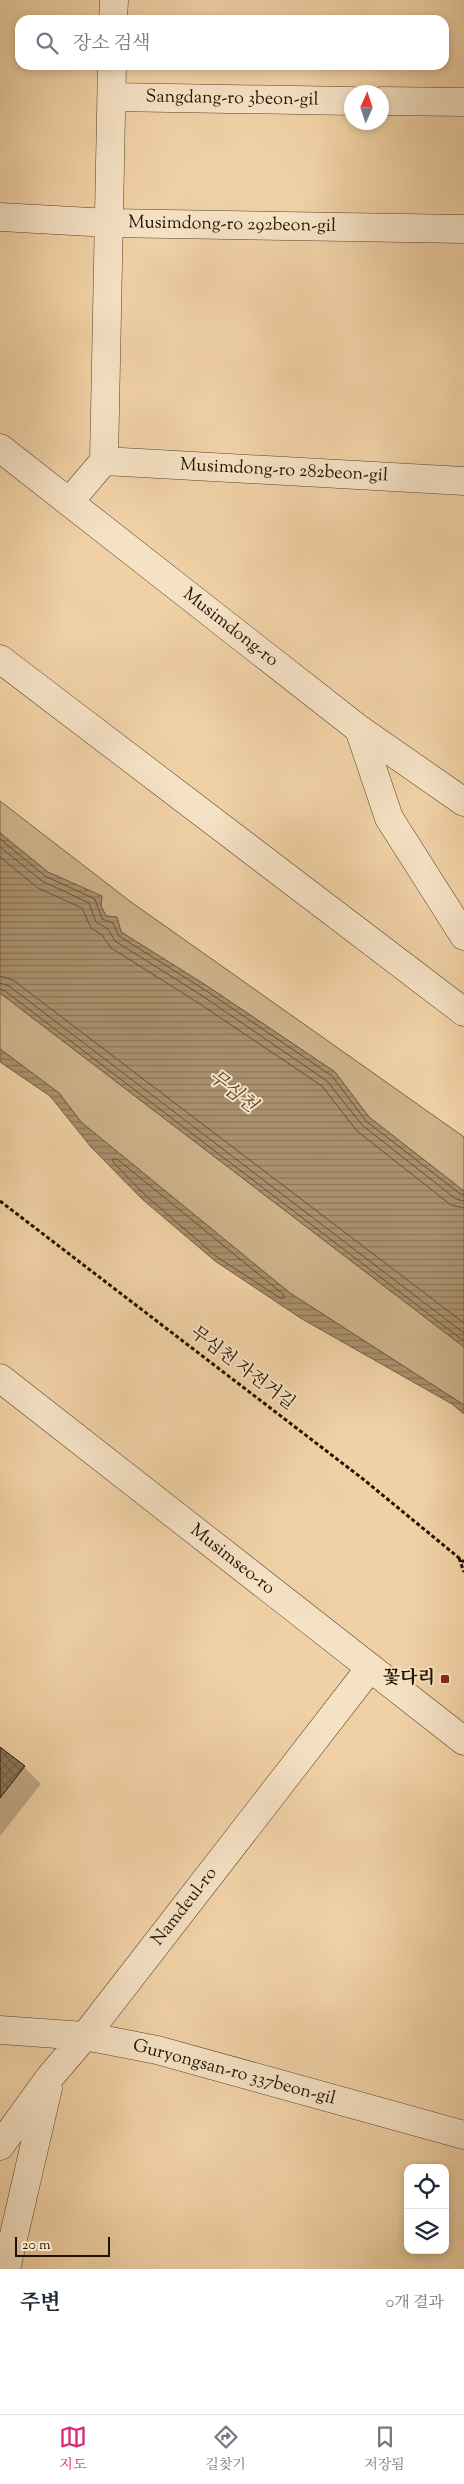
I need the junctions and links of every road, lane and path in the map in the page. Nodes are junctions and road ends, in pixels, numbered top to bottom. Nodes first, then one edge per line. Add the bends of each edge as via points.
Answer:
1 (114, 0) edge
2 (113, 15) edge
3 (112, 70) edge
4 (112, 97) junction
5 (344, 100) edge
6 (389, 101) edge
7 (464, 102) edge
8 (0, 218) edge
9 (109, 223) junction
10 (464, 229) edge
11 (0, 448) edge
12 (104, 461) junction
13 (464, 481) edge
14 (69, 502) junction
15 (0, 659) edge
16 (359, 728) junction
17 (464, 802) edge
18 (464, 936) edge
19 (464, 1012) edge
20 (0, 1201) edge
21 (0, 1378) edge
22 (458, 1558) junction
23 (464, 1562) edge
24 (464, 1572) edge
25 (370, 1668) junction
26 (464, 1741) edge
27 (0, 2030) edge
28 (85, 2036) junction
29 (50, 2077) junction
30 (464, 2135) edge
31 (0, 2146) edge
32 (6, 2269) edge

1 - 2 street
3 - 4 street
4 - 5 street, Sangdang-ro 3beon-gil
4 - 9 street
6 - 7 street
8 - 9 street, Musimdong-ro 292beon-gil
9 - 10 street, Musimdong-ro 292beon-gil
9 - 12 street
11 - 14 street, Musimdong-ro
12 - 13 street, Musimdong-ro 282beon-gil
12 - 14 street
14 - 16 street, Musimdong-ro
15 - 19 street
16 - 17 street, Musimdong-ro
16 - 18 street via 389,818
20 - 22 path, 무심천 자전거길 via 363,1479
21 - 25 street, Musimseo-ro
22 - 23 path, 무심천 자전거길
22 - 24 path
25 - 26 street, Musimseo-ro
25 - 28 street, Namdeul-ro
27 - 28 street, Guryongsan-ro 337beon-gil
28 - 29 street, Namdeul-ro
28 - 30 street, Guryongsan-ro 337beon-gil via 157,2050
29 - 31 street, Namdeul-ro
29 - 32 street

